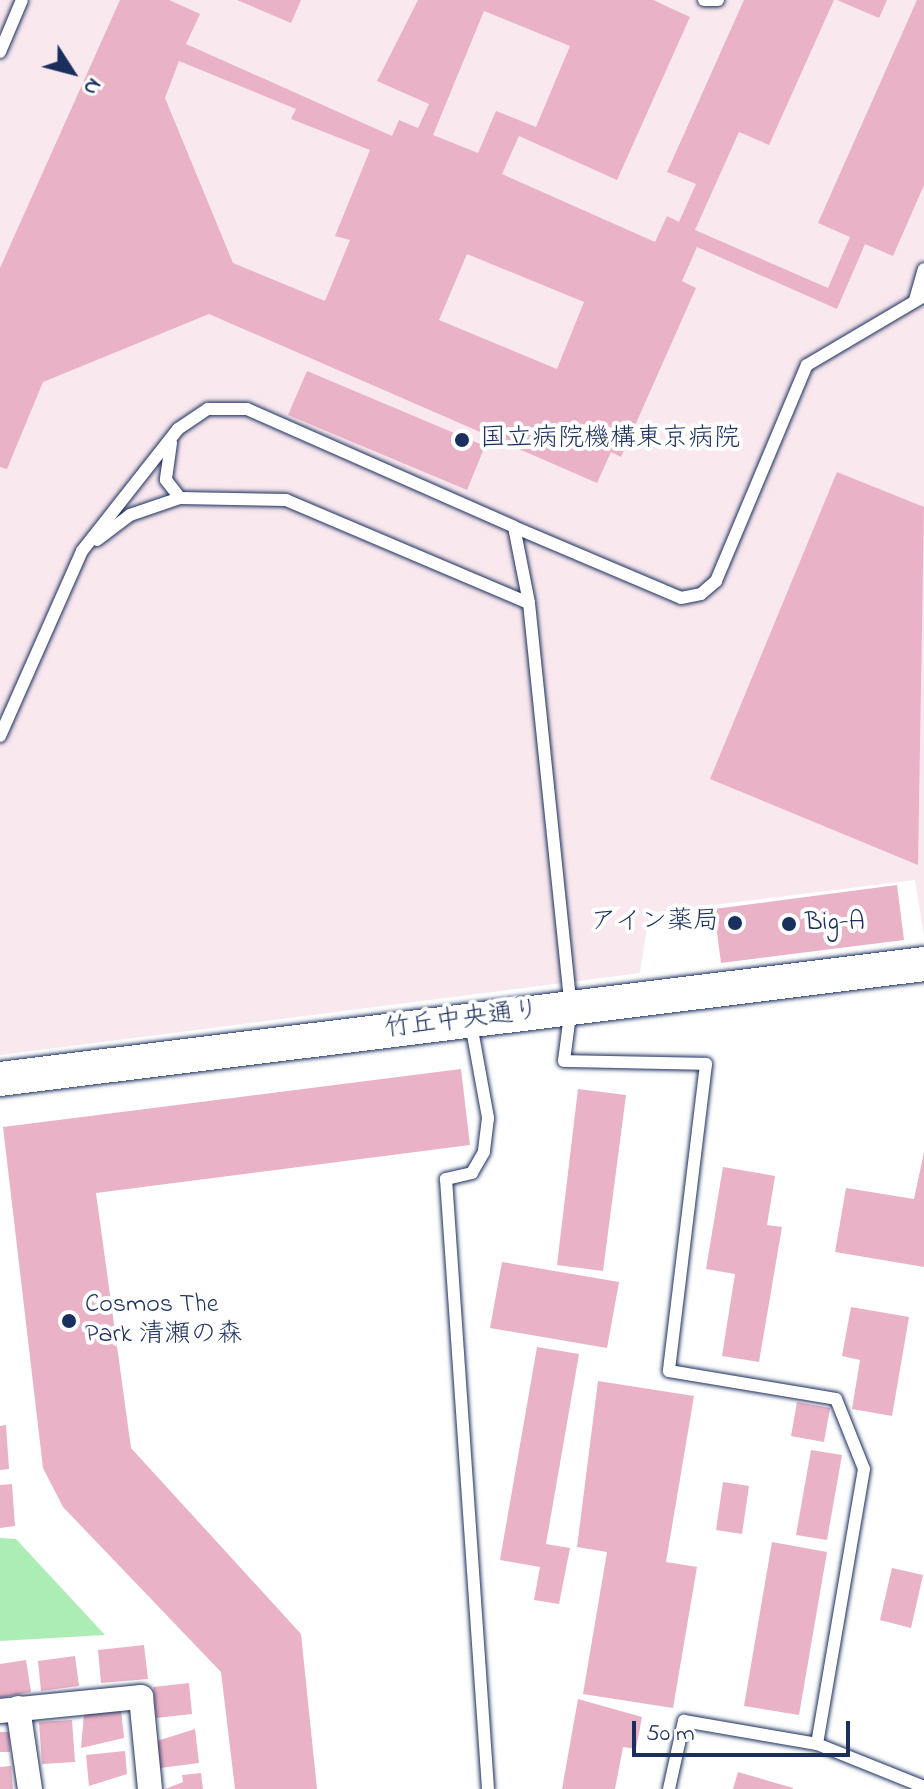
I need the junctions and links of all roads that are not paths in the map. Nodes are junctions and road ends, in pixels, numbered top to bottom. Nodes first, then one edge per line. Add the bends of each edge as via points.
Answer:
1 (22, 0) edge
2 (704, 0) edge
3 (718, 0) edge
4 (0, 52) edge
5 (924, 269) edge
6 (920, 298) edge
7 (178, 429) junction
8 (180, 498) junction
9 (514, 527) junction
10 (82, 551) junction
11 (529, 603) junction
12 (0, 736) edge
13 (924, 964) edge
14 (571, 1007) junction
15 (470, 1021) junction
16 (0, 1079) edge
17 (9, 1709) edge
18 (817, 1744) junction
19 (924, 1787) edge
20 (30, 1789) edge
21 (150, 1789) edge
22 (488, 1789) edge
23 (669, 1789) edge

1 - 4 lane
2 - 3 lane
5 - 6 lane
6 - 9 lane via 807,365 716,581 701,594 681,598
7 - 8 lane via 166,480
7 - 9 lane via 208,409 247,409
7 - 10 lane
8 - 10 lane via 130,515
8 - 11 lane via 286,500
9 - 11 lane
10 - 12 lane
11 - 14 lane
13 - 14 street, 竹丘中央通り
14 - 15 street, 竹丘中央通り
14 - 18 lane via 564,1061 706,1064 669,1371 836,1399 864,1469
15 - 16 street, 竹丘中央通り
15 - 22 lane via 488,1118 484,1152 472,1173 446,1179
17 - 20 street
17 - 21 street via 141,1697
18 - 19 lane
18 - 23 lane via 684,1721

